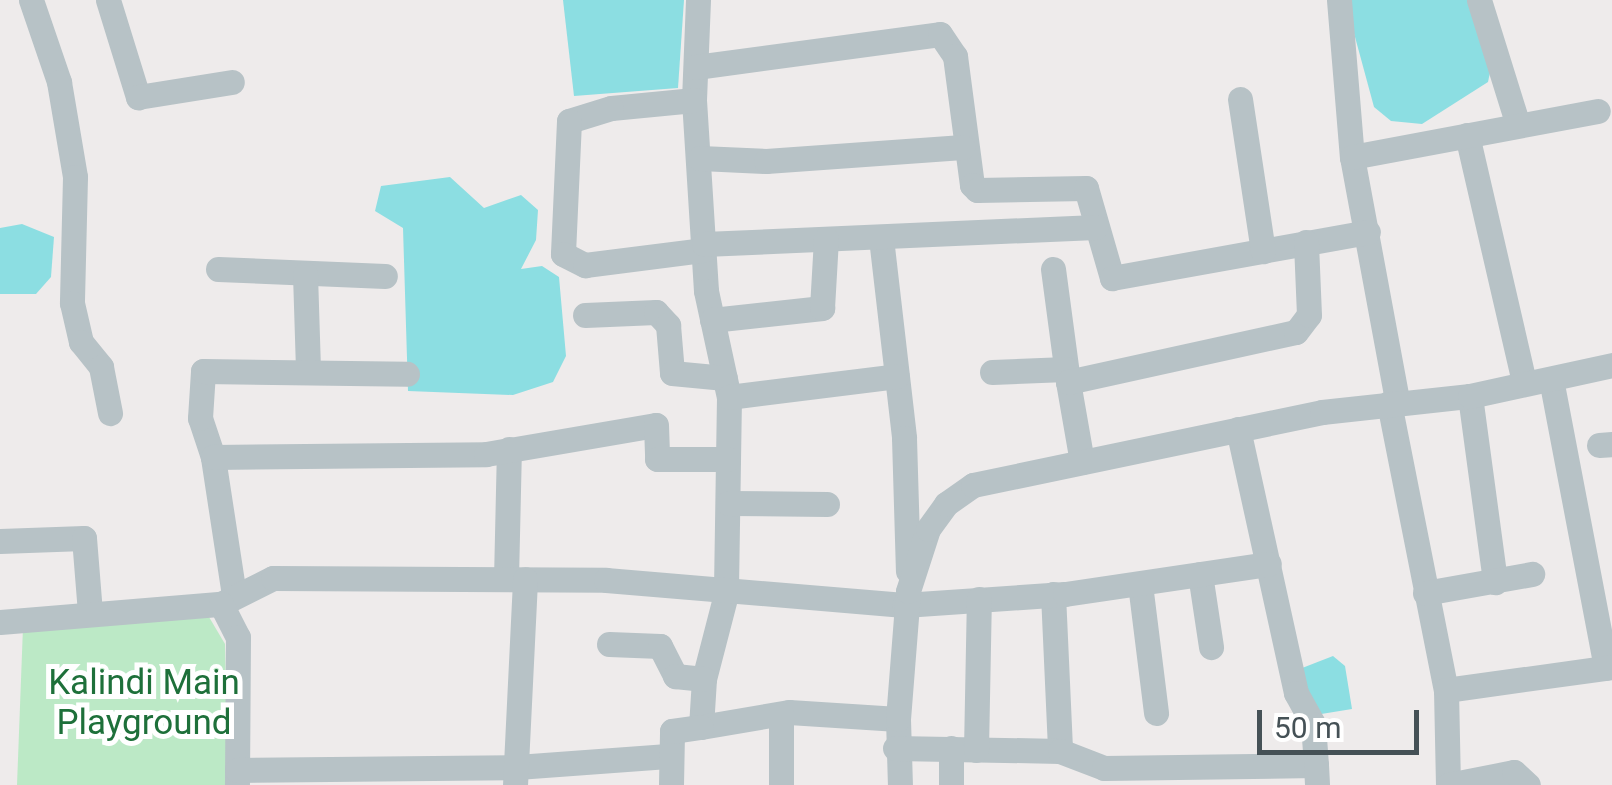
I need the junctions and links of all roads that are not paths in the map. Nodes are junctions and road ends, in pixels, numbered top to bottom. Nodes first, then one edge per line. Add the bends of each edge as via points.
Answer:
1 (30, 0) edge
2 (108, 0) edge
3 (698, 0) edge
4 (1339, 0) edge
5 (1478, 0) edge
6 (696, 67) junction
7 (232, 82) dead end
8 (694, 100) junction
9 (1240, 100) dead end
10 (1598, 110) dead end
11 (1518, 126) junction
12 (1467, 135) junction
13 (963, 147) junction
14 (1352, 157) junction
15 (700, 158) junction
16 (1096, 227) junction
17 (1368, 232) junction
18 (881, 238) junction
19 (826, 239) junction
20 (1306, 242) junction
21 (704, 247) junction
22 (1263, 251) junction
23 (1053, 269) dead end
24 (218, 270) dead end
25 (305, 274) junction
26 (384, 276) dead end
27 (585, 315) dead end
28 (712, 320) junction
29 (1612, 365) edge
30 (308, 370) junction
31 (992, 372) dead end
32 (407, 374) dead end
33 (897, 376) junction
34 (1067, 376) junction
35 (1551, 379) junction
36 (1524, 382) junction
37 (727, 388) junction
38 (1470, 396) junction
39 (1394, 404) junction
40 (110, 413) dead end
41 (1238, 429) junction
42 (509, 449) junction
43 (212, 456) junction
44 (728, 458) junction
45 (1082, 462) junction
46 (728, 502) junction
47 (827, 504) dead end
48 (0, 541) edge
49 (1269, 564) junction
50 (1200, 574) junction
51 (1532, 574) dead end
52 (516, 579) junction
53 (1495, 582) junction
54 (1140, 584) junction
55 (1424, 593) junction
56 (726, 594) junction
57 (1053, 594) junction
58 (906, 598) junction
59 (979, 599) junction
60 (228, 600) junction
61 (90, 613) junction
62 (0, 622) edge
63 (610, 644) dead end
64 (1211, 647) dead end
65 (1609, 668) edge
66 (704, 679) junction
67 (1446, 690) junction
68 (1156, 713) dead end
69 (781, 714) junction
70 (898, 719) junction
71 (701, 727) junction
72 (895, 748) junction
73 (964, 749) junction
74 (1060, 751) junction
75 (668, 756) junction
76 (1316, 775) edge
77 (516, 776) edge
78 (237, 778) edge
79 (671, 785) edge
80 (781, 785) edge
81 (900, 785) edge
82 (951, 785) edge
83 (1448, 785) edge
84 (1528, 785) edge

1 - 40 street via 59,82 75,176 72,302 81,342 101,367
2 - 7 street via 138,97
3 - 6 street
4 - 14 street
5 - 11 street
6 - 8 street
6 - 13 street via 940,34 955,56
8 - 15 street
8 - 21 street via 611,108 569,121 564,254 585,265
9 - 22 street
10 - 11 street
11 - 12 street
12 - 14 street
12 - 36 street
13 - 15 street via 766,161
13 - 16 street via 977,190 1086,188
14 - 17 street
15 - 21 street
16 - 18 street
16 - 22 street via 1108,274 1118,279
17 - 20 street
17 - 39 street
18 - 19 street
18 - 33 street
19 - 21 street
19 - 28 street via 822,308
20 - 22 street
20 - 34 street via 1308,315 1296,332
21 - 28 street
23 - 34 street
24 - 25 street
25 - 26 street
25 - 30 street
27 - 37 street via 656,312 668,324 672,373
28 - 37 street
29 - 35 street
30 - 32 street
30 - 43 street via 203,371 200,418
31 - 34 street
33 - 37 street
33 - 58 street
34 - 45 street
35 - 36 street
35 - 65 street
36 - 38 street
37 - 44 street
38 - 39 street
38 - 53 street
39 - 41 street
39 - 55 street
41 - 45 street
41 - 49 street
42 - 43 street
42 - 44 street via 656,426 657,459
42 - 52 street
43 - 60 street
44 - 46 street
45 - 58 street via 972,485 946,504 928,529
46 - 47 street
46 - 56 street
48 - 61 street via 84,538
49 - 50 street
49 - 76 street via 1296,693 1313,724
50 - 54 street
50 - 64 street
51 - 53 street
52 - 56 street via 606,580
52 - 60 street via 273,578
52 - 77 street
53 - 55 street
54 - 57 street
54 - 68 street
55 - 67 street
56 - 58 street
56 - 66 street
57 - 59 street
57 - 74 street
58 - 59 street
58 - 70 street
59 - 73 street
60 - 61 street
60 - 78 street via 238,637
61 - 62 street
63 - 66 street via 660,646 675,676
65 - 67 street
66 - 71 street
67 - 83 street
69 - 70 street via 857,712
69 - 71 street
69 - 80 street
70 - 72 street
71 - 75 street via 672,731
72 - 73 street
72 - 81 street
73 - 74 street
73 - 82 street
74 - 76 street via 1104,768
75 - 77 street
75 - 79 street
77 - 78 street
83 - 84 street via 1514,772

